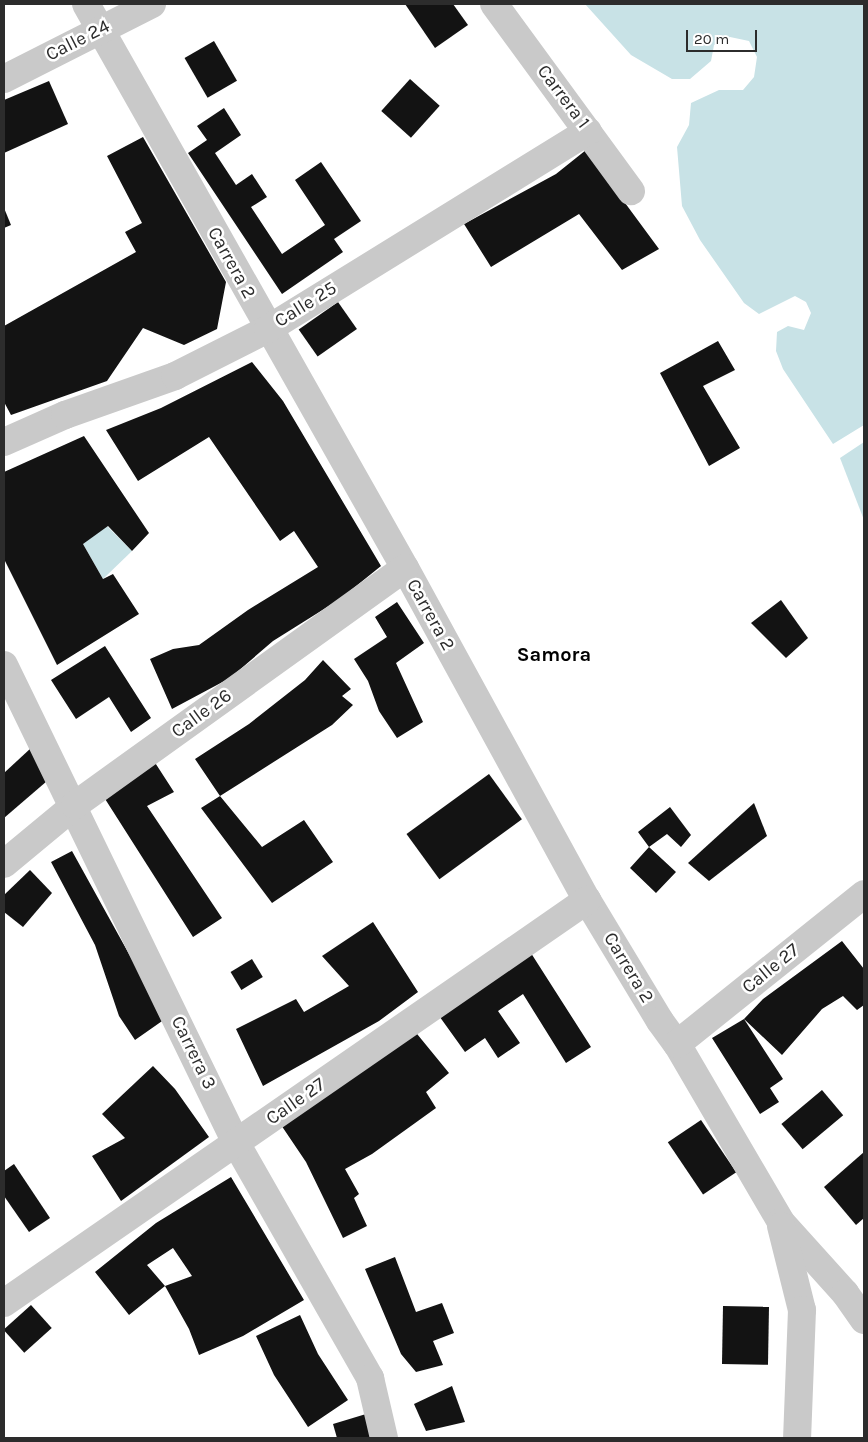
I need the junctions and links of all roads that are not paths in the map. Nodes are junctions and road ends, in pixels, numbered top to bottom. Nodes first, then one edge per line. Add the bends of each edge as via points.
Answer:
1 (86, 4) edge
2 (152, 4) edge
3 (496, 5) edge
4 (100, 30) junction
5 (4, 79) edge
6 (588, 131) junction
7 (631, 191) dead end
8 (268, 329) junction
9 (4, 442) edge
10 (405, 568) junction
11 (4, 665) edge
12 (75, 805) junction
13 (4, 864) edge
14 (864, 894) edge
15 (587, 900) junction
16 (677, 1044) junction
17 (236, 1143) junction
18 (780, 1222) junction
19 (4, 1302) edge
20 (864, 1320) edge
21 (384, 1438) edge
22 (797, 1438) edge

1 - 4 street, Carrera 2
2 - 4 street, Calle 24
3 - 6 street, Carrera 1
4 - 5 street, Calle 24
4 - 8 street, Carrera 2
6 - 7 street, Carrera 1
6 - 8 street, Calle 25
8 - 9 street, Calle 25 via 176,376 65,415
8 - 10 street, Carrera 2
10 - 12 street, Calle 26
10 - 15 street, Carrera 2
11 - 12 street, Carrera 3
12 - 13 street, Calle 26
12 - 17 street, Carrera 3
14 - 16 street, Calle 27
15 - 16 street, Carrera 2
15 - 17 street, Calle 27
16 - 18 street, Carrera 2
17 - 19 street, Calle 27
17 - 21 street, Carrera 3 via 370,1378
18 - 20 street via 845,1293
18 - 22 street via 802,1310

